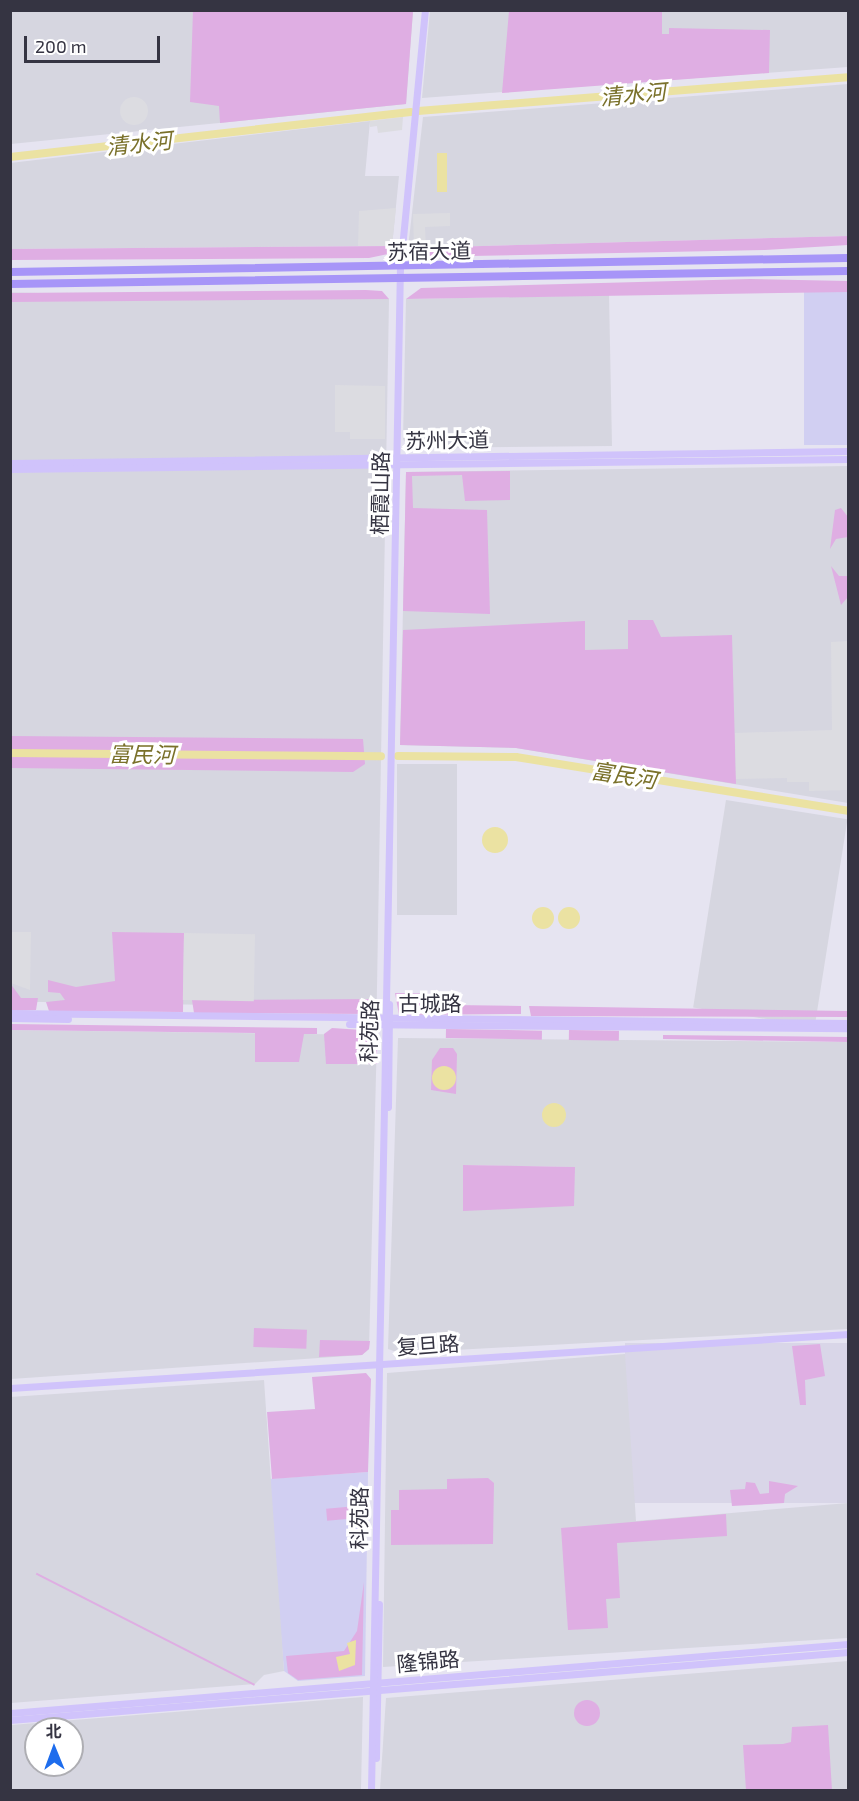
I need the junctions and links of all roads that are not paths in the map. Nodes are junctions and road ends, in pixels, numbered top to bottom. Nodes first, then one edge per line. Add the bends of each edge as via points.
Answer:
1 (425, 10) edge
2 (849, 258) edge
3 (400, 269) junction
4 (849, 271) edge
5 (10, 272) edge
6 (400, 281) junction
7 (10, 284) edge
8 (849, 451) edge
9 (849, 459) edge
10 (397, 461) junction
11 (10, 464) edge
12 (10, 469) edge
13 (387, 978) joint
14 (10, 1013) edge
15 (10, 1018) edge
16 (387, 1022) junction
17 (849, 1023) edge
18 (849, 1028) edge
19 (849, 1334) edge
20 (379, 1364) junction
21 (10, 1388) edge
22 (849, 1644) edge
23 (849, 1652) edge
24 (375, 1685) junction
25 (10, 1713) edge
26 (10, 1720) edge
27 (373, 1791) edge

1 - 3 street, 栖霞山路
2 - 3 main road, 苏宿大道
3 - 5 main road, 苏宿大道
3 - 6 street, 栖霞山路
4 - 6 main road, 苏宿大道
6 - 7 main road, 苏宿大道
6 - 10 street, 栖霞山路
8 - 10 street, 苏州大道
9 - 10 street, 苏州大道
10 - 11 street, 苏州大道
10 - 12 street, 苏州大道
10 - 13 street, 栖霞山路
13 - 16 street, 科苑路
14 - 16 street, 古城路
15 - 16 street, 古城路
16 - 17 street, 古城路
16 - 18 street, 古城路
16 - 20 street, 科苑路
19 - 20 street, 复旦路
20 - 21 street, 复旦路
20 - 24 street, 科苑路
22 - 24 street, 隆锦路
23 - 24 street, 隆锦路
24 - 25 street, 隆锦路
24 - 26 street, 隆锦路
24 - 27 street, 科苑路

